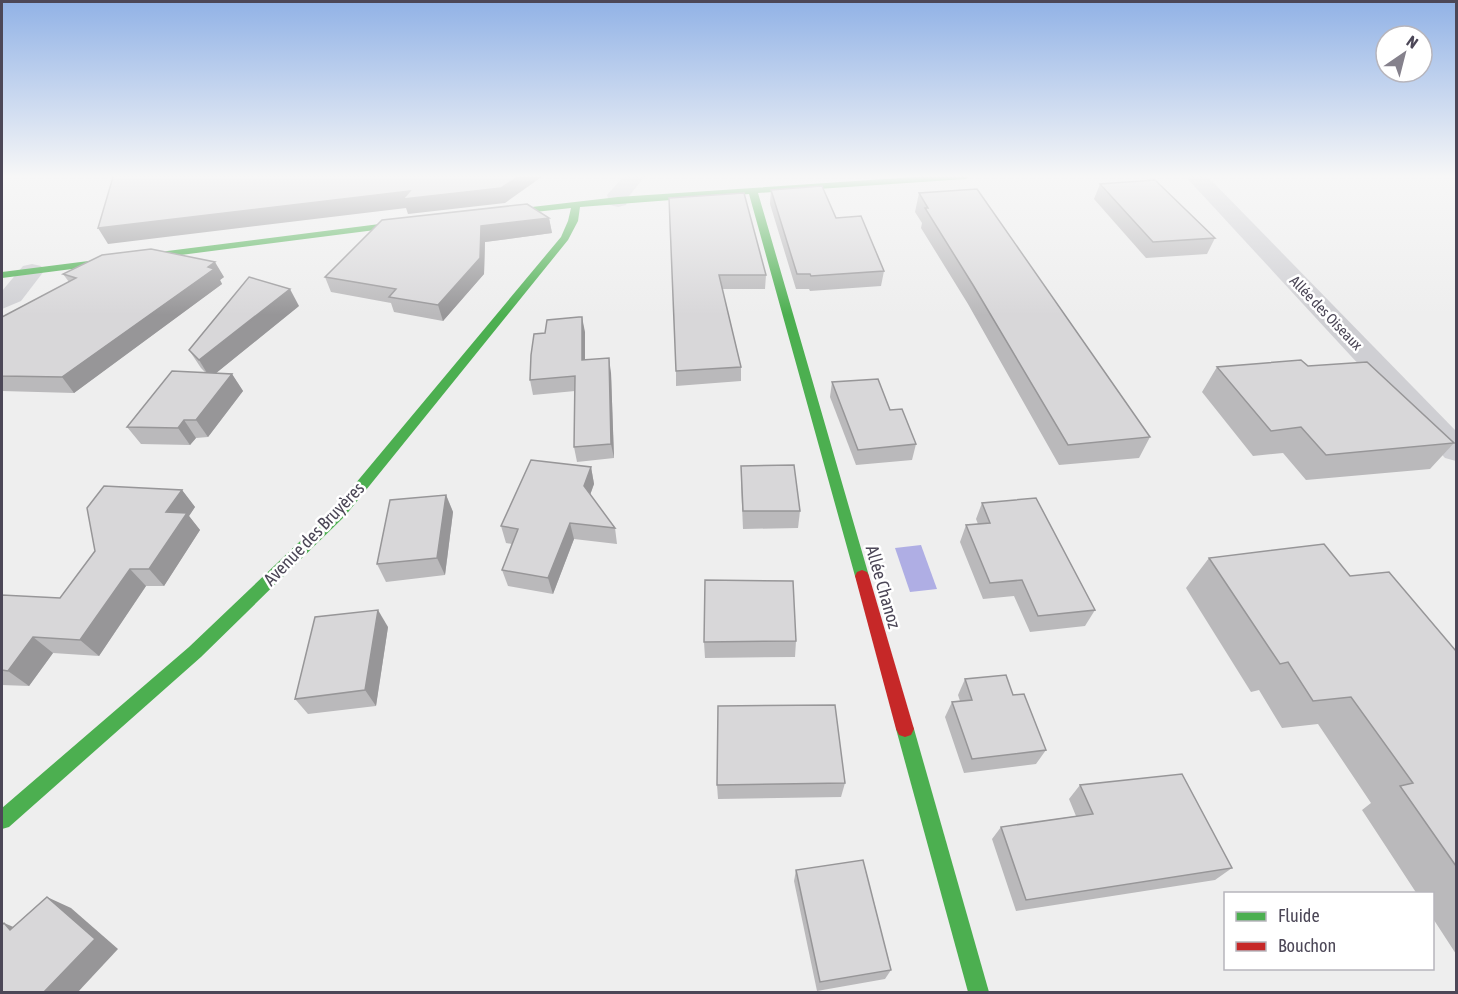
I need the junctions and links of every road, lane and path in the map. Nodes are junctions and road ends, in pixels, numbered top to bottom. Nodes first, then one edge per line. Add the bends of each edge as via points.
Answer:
1 (417, 222) edge
2 (572, 222) edge
3 (762, 222) edge
4 (1239, 222) edge
5 (32, 271) junction
6 (2, 275) edge
7 (2, 301) edge
8 (1456, 450) edge
9 (2, 820) edge
10 (979, 993) edge

1 - 5 street
2 - 9 street, Avenue des Bruyères via 565,238 340,512 195,652
3 - 10 street, Allée Chanoz
4 - 8 street, Allée des Oiseaux
5 - 6 street
5 - 7 street via 12,296

